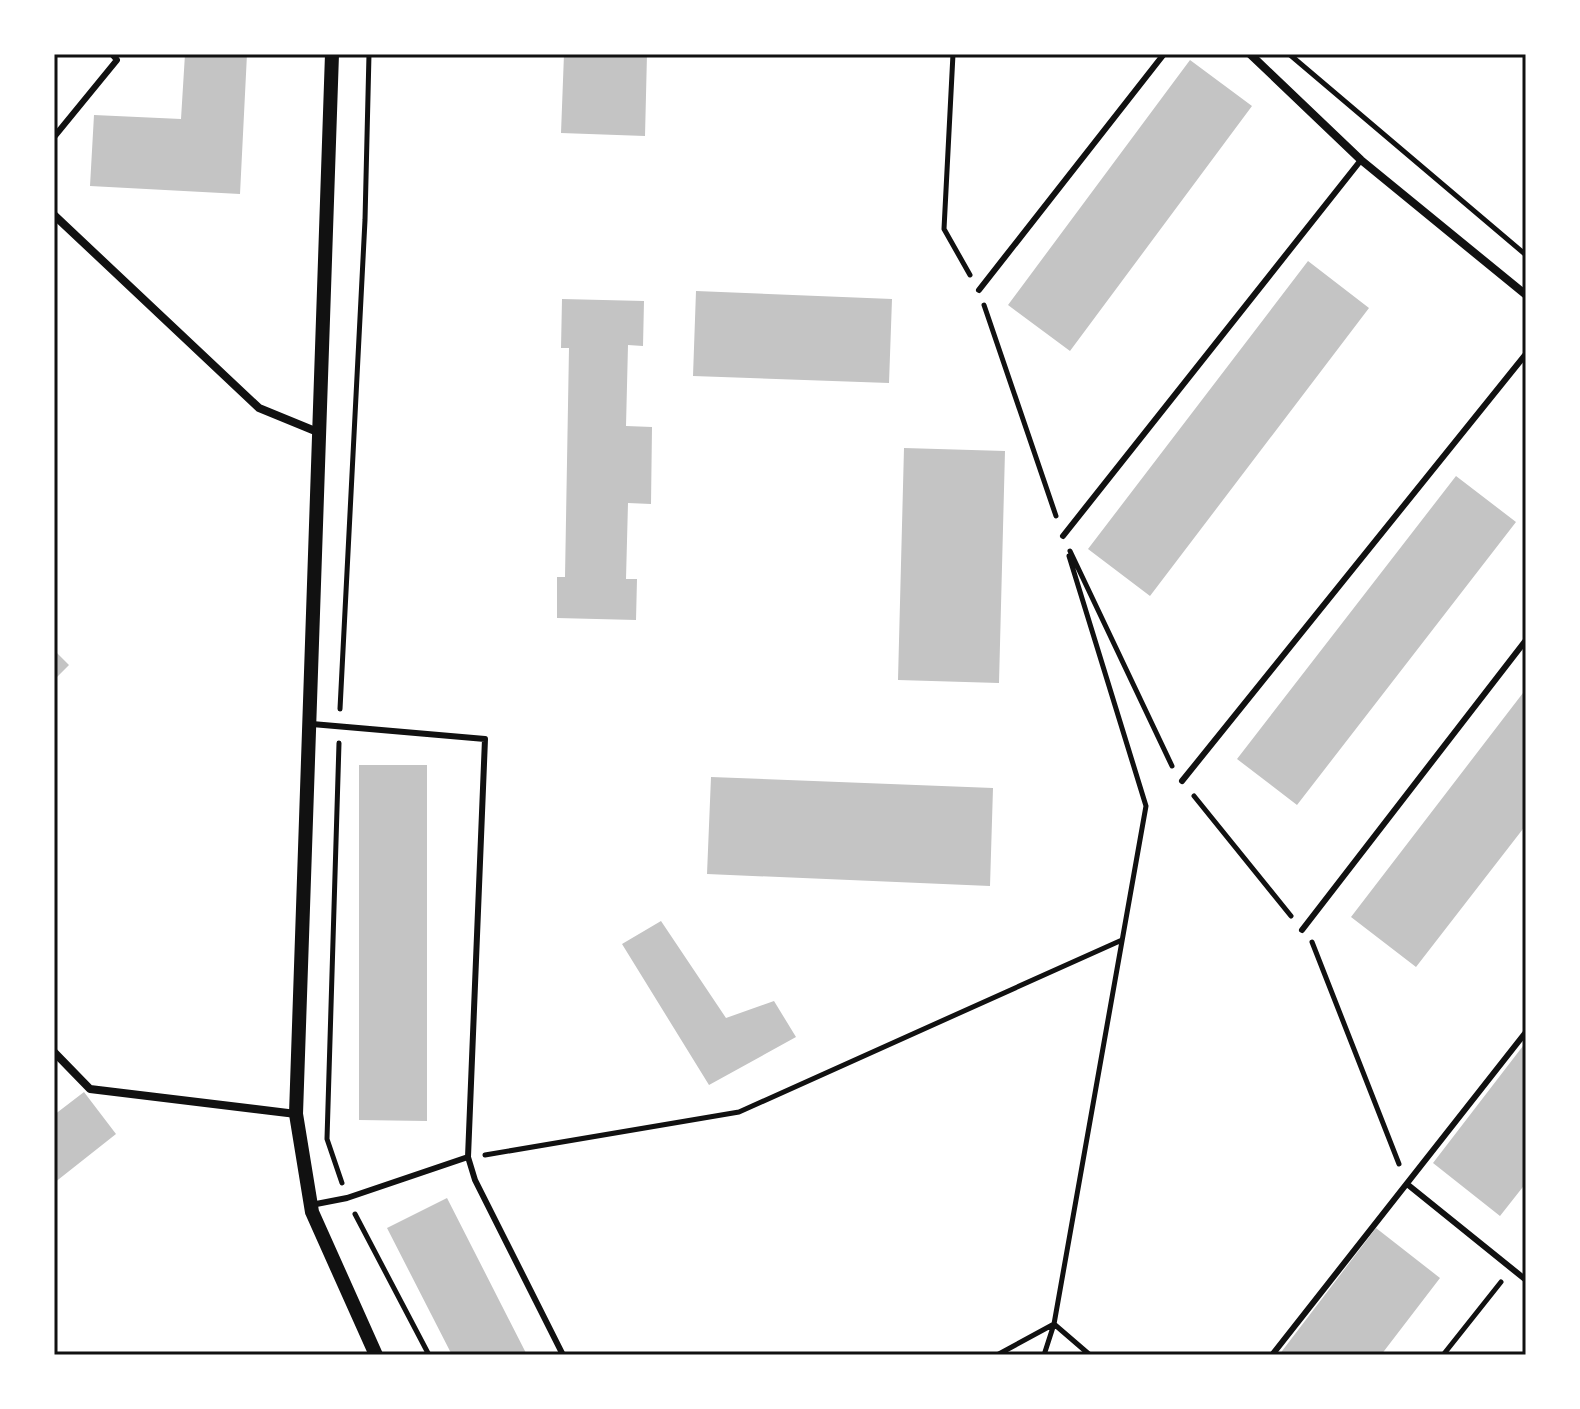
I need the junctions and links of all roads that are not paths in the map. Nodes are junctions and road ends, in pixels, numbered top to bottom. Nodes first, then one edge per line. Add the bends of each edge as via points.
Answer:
1 (112, 54) edge
2 (332, 54) edge
3 (1164, 54) edge
4 (1250, 54) edge
5 (54, 137) edge
6 (1361, 160) junction
7 (54, 215) edge
8 (979, 290) road end
9 (1526, 295) edge
10 (1526, 354) edge
11 (321, 433) junction
12 (1063, 536) road end
13 (1526, 640) edge
14 (310, 724) junction
15 (1182, 781) road end
16 (1302, 930) road end
17 (1526, 1032) edge
18 (54, 1052) edge
19 (296, 1114) junction
20 (468, 1157) junction
21 (1407, 1184) junction
22 (310, 1205) junction
23 (1526, 1280) edge
24 (376, 1355) edge
25 (563, 1355) edge
26 (1272, 1355) edge

1 - 5 lane via 117,60
2 - 11 street
3 - 8 lane
4 - 6 street
6 - 9 street
6 - 12 lane
7 - 11 street via 259,408
10 - 15 lane
11 - 14 street
13 - 16 lane
14 - 19 street
14 - 20 lane via 485,739
17 - 21 lane
18 - 19 street via 90,1089
19 - 22 street
20 - 22 lane via 347,1198
20 - 25 lane
21 - 23 lane
21 - 26 lane
22 - 24 street

